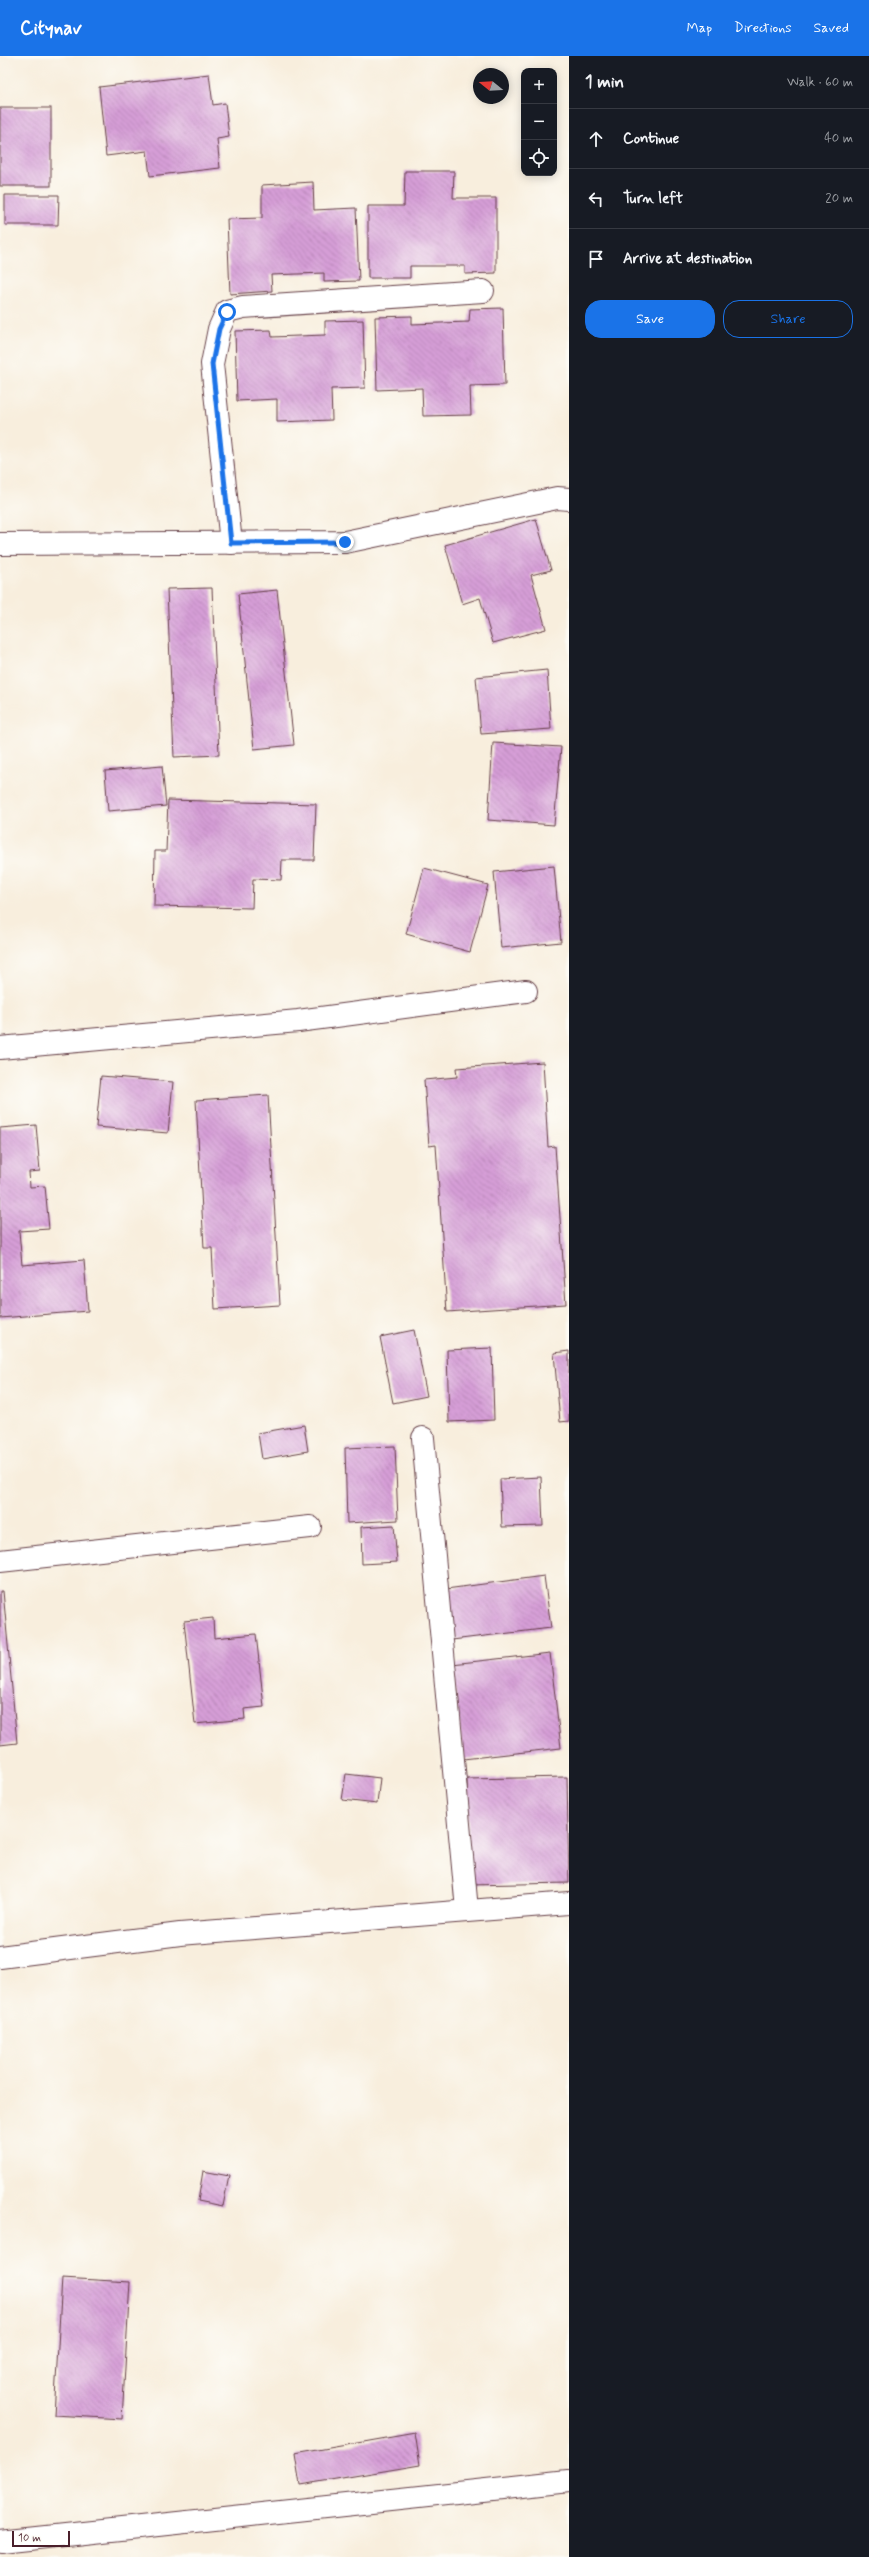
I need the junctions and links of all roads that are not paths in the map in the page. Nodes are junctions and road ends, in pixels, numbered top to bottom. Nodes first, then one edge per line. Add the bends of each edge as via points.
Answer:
1 (483, 292) dead end
2 (569, 499) edge
3 (231, 543) junction
4 (0, 544) edge
5 (526, 991) dead end
6 (0, 1048) edge
7 (423, 1438) dead end
8 (310, 1527) dead end
9 (0, 1561) edge
10 (569, 1903) edge
11 (467, 1910) junction
12 (0, 1957) edge
13 (569, 2481) edge
14 (0, 2542) edge

1 - 3 street via 243,307 227,312 219,329 212,364
2 - 3 street via 557,498 345,542
3 - 4 street
5 - 6 street via 298,1021
7 - 11 street
8 - 9 street
10 - 11 street
11 - 12 street via 180,1934
13 - 14 street

